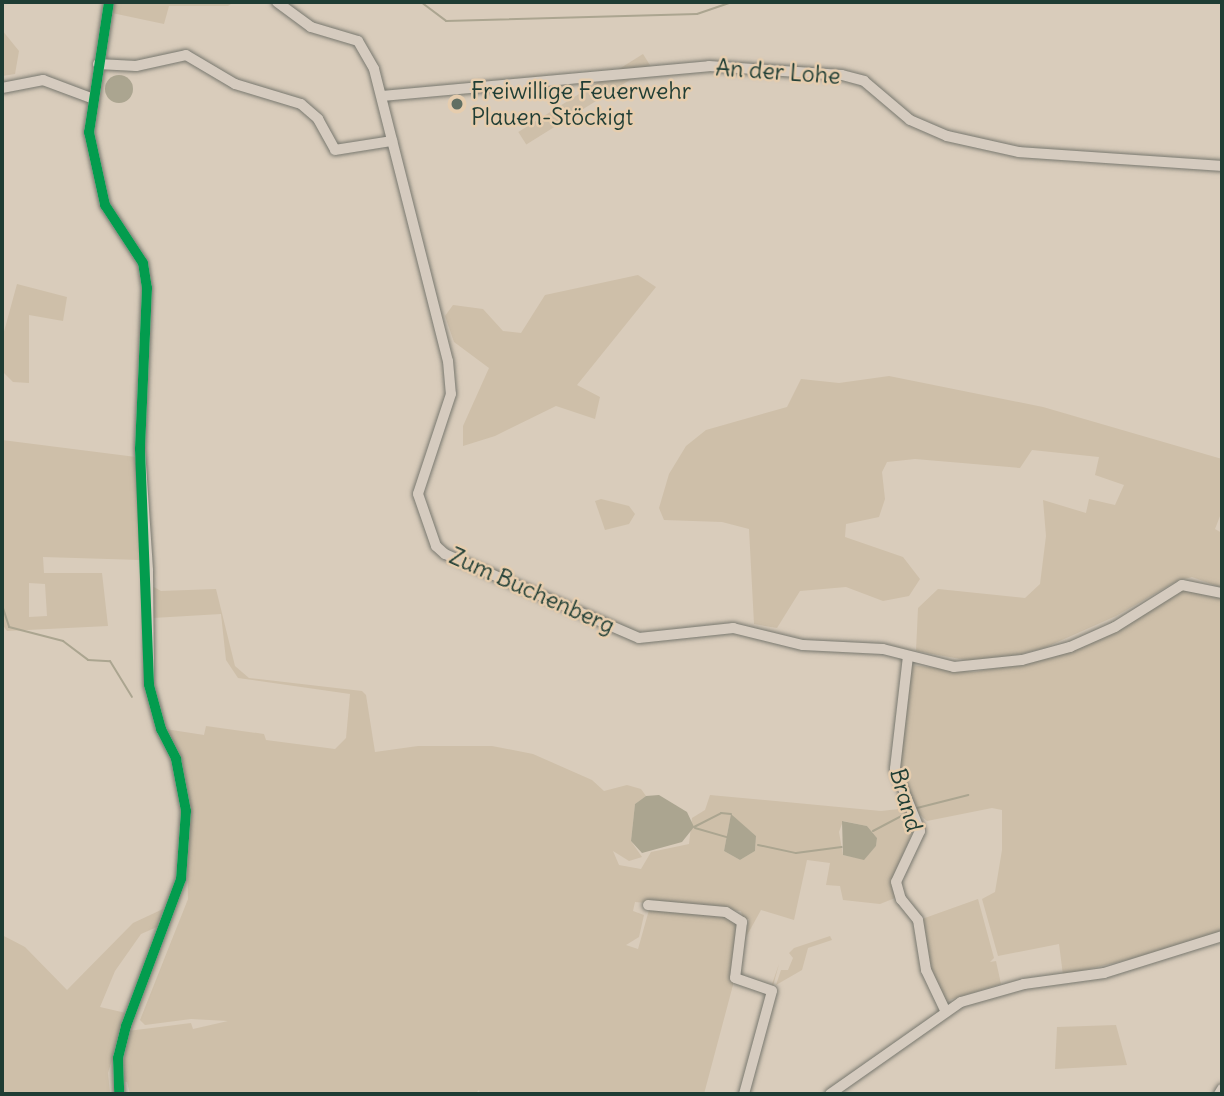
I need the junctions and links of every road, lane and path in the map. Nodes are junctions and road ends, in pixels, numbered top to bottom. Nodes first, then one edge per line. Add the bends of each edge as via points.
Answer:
1 (109, 2) edge
2 (277, 2) edge
3 (98, 64) junction
4 (2, 88) edge
5 (382, 96) junction
6 (91, 98) junction
7 (392, 141) junction
8 (1222, 166) edge
9 (1222, 593) edge
10 (908, 656) junction
11 (648, 905) dead end
12 (1222, 936) edge
13 (945, 1010) junction
14 (1222, 1089) edge
15 (119, 1094) edge
16 (744, 1094) edge
17 (830, 1094) edge
18 (1219, 1094) edge

1 - 3 street
2 - 5 street, Zum Buchenberg via 311,27 358,41
3 - 6 street
3 - 7 street via 136,66 187,55 235,84 301,104 318,119 335,150
4 - 6 street via 43,80
5 - 7 street, Zum Buchenberg
5 - 8 street, An der Lohe via 709,66 842,75 864,81 910,120 947,136 1019,152
6 - 15 street via 89,132 105,205 143,262 147,288 139,449 149,588 149,685 152,704 176,759 186,811 181,879 126,1026 118,1058
7 - 10 street, Zum Buchenberg via 448,361 450,394 418,494 436,545 445,554 639,638 733,628 803,645 883,649
9 - 10 street, Zum Buchenberg via 1182,584 1115,627 1070,647 1022,660 974,668
10 - 13 street, Brand via 895,769 920,831 896,882 901,899 918,920 926,970
11 - 16 street via 726,912 741,922 735,978 772,991
12 - 13 street via 1104,973 1000,989
13 - 17 street
14 - 18 street

